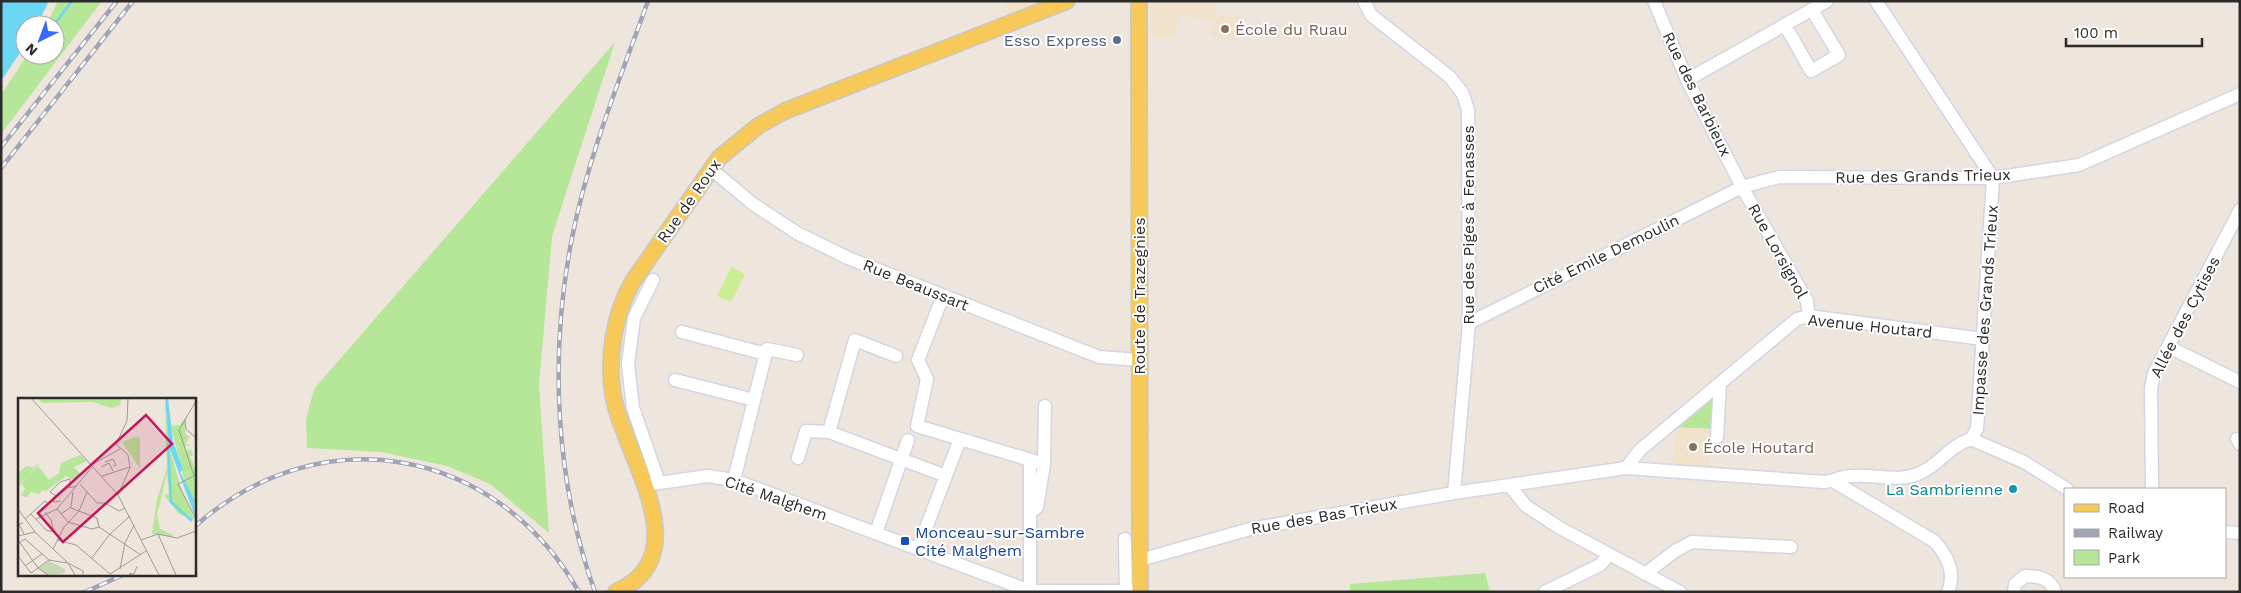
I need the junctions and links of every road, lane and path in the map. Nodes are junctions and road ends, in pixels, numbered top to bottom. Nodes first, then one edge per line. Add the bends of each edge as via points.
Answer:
1 (1067, 1) edge
2 (1139, 1) edge
3 (1364, 1) edge
4 (1654, 1) edge
5 (1827, 1) edge
6 (1876, 1) edge
7 (1812, 10) junction
8 (1784, 25) junction
9 (1687, 80) junction
10 (2240, 94) edge
11 (710, 169) junction
12 (1993, 178) junction
13 (1742, 187) junction
14 (2240, 210) edge
15 (653, 280) dead end
16 (943, 296) junction
17 (1809, 316) junction
18 (1469, 323) junction
19 (682, 332) dead end
20 (1983, 339) junction
21 (2169, 347) junction
22 (766, 354) junction
23 (798, 355) dead end
24 (896, 356) dead end
25 (1140, 360) junction
26 (675, 380) dead end
27 (2240, 382) edge
28 (1720, 384) junction
29 (754, 400) junction
30 (1046, 406) dead end
31 (830, 432) junction
32 (1718, 437) dead end
33 (960, 439) junction
34 (1971, 439) junction
35 (908, 440) dead end
36 (798, 458) dead end
37 (901, 460) junction
38 (1030, 460) junction
39 (1044, 464) junction
40 (1626, 468) junction
41 (946, 476) junction
42 (734, 480) junction
43 (1833, 481) junction
44 (652, 484) junction
45 (1510, 486) junction
46 (2065, 488) edge
47 (2152, 488) edge
48 (1454, 493) junction
49 (1030, 513) junction
50 (2226, 532) edge
51 (876, 533) junction
52 (2240, 533) edge
53 (1125, 539) dead end
54 (1791, 547) dead end
55 (918, 549) junction
56 (1610, 555) junction
57 (1140, 560) junction
58 (1645, 574) junction
59 (1030, 591) edge
60 (1135, 591) edge
61 (616, 592) edge
62 (1544, 592) edge
63 (1680, 592) edge
64 (1948, 592) edge
65 (2014, 592) edge
66 (2055, 592) edge

1 - 11 main road, Rue de Roux via 785,110 731,147
2 - 25 main road, Route de Trazegnies
3 - 18 street, Rue des Piges à Fenasses via 1371,15 1450,77 1463,94 1468,110
4 - 9 street, Rue des Barbieux
5 - 7 street
6 - 12 street
7 - 8 street
7 - 8 street via 1839,55 1825,63 1810,71
8 - 9 street
9 - 13 street, Rue des Barbieux
10 - 12 street, Rue des Grands Trieux via 2078,165
11 - 16 street, Rue Beaussart via 797,234
11 - 44 main road, Rue de Roux via 630,287 615,331 611,367 614,398
12 - 13 street, Rue des Grands Trieux via 1779,177
12 - 20 street, Impasse des Grands Trieux
13 - 17 street, Rue Lorsignol via 1807,301
13 - 18 street, Cité Emile Demoulin
14 - 21 street, Allée des Cytises
15 - 44 street, Rue de Roux via 634,318 628,364 633,408
16 - 25 street, Rue Beaussart via 1099,357
16 - 33 street via 918,360 927,379 917,426
17 - 20 street, Avenue Houtard
17 - 28 street, Avenue Houtard via 1797,319
18 - 48 street, Rue des Piges à Fenasses
19 - 22 street
20 - 34 street, Impasse des Grands Trieux via 1977,429
21 - 27 street
21 - 47 street, Allée des Cytises via 2154,373 2151,389
22 - 23 street via 767,349
22 - 29 street
24 - 31 street via 856,340
25 - 57 main road, Route de Trazegnies
26 - 29 street
28 - 32 street
28 - 40 street, Avenue Houtard via 1640,450
29 - 42 street
30 - 39 street
31 - 36 street via 806,431
31 - 37 street
33 - 38 street
33 - 41 street
34 - 43 street via 1953,446 1919,474 1904,478 1850,476
34 - 46 street via 2024,462
35 - 37 street
37 - 41 street
37 - 51 street
38 - 39 street
38 - 49 street
39 - 49 street via 1038,506
40 - 43 street, Rue des Bas Trieux
40 - 45 street, Rue des Bas Trieux
41 - 55 street
42 - 44 street, Cité Malghem via 708,476
42 - 51 street, Cité Malghem
43 - 64 street via 1934,541 1946,554 1950,568
44 - 61 main road, Rue de Roux via 654,547 640,576
45 - 48 street, Rue des Bas Trieux
45 - 56 street via 1526,506
48 - 57 street, Rue des Bas Trieux via 1250,529
49 - 59 street
50 - 52 street
51 - 55 street, Cité Malghem
53 - 60 street
54 - 58 street via 1692,542
55 - 59 street, Cité Malghem
56 - 58 street
56 - 62 street via 1600,565
57 - 60 main road, Route de Trazegnies
58 - 63 street
59 - 60 street, Cité Malghem
65 - 66 street via 2015,584 2026,576 2040,576 2050,582

